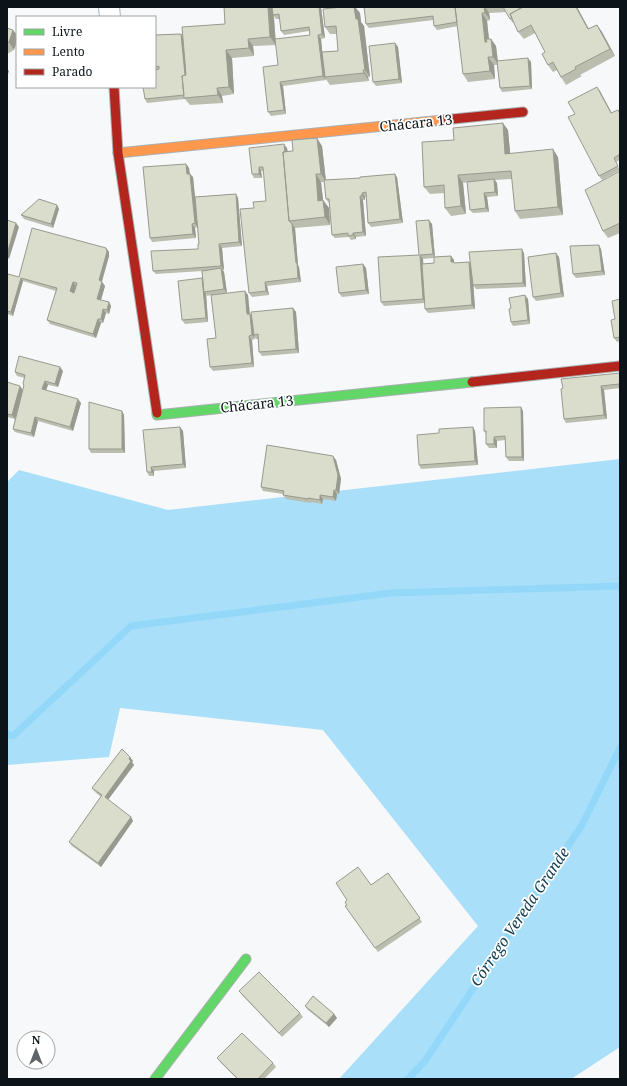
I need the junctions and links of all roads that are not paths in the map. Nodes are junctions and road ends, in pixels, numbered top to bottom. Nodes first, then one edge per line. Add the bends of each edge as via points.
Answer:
1 (114, 88) edge
2 (523, 112) dead end
3 (118, 153) junction
4 (620, 366) edge
5 (246, 959) dead end
6 (155, 1079) edge

1 - 3 street, Chácara 13
2 - 3 street, Chácara 13
3 - 4 street, Chácara 13 via 157,415
5 - 6 street

